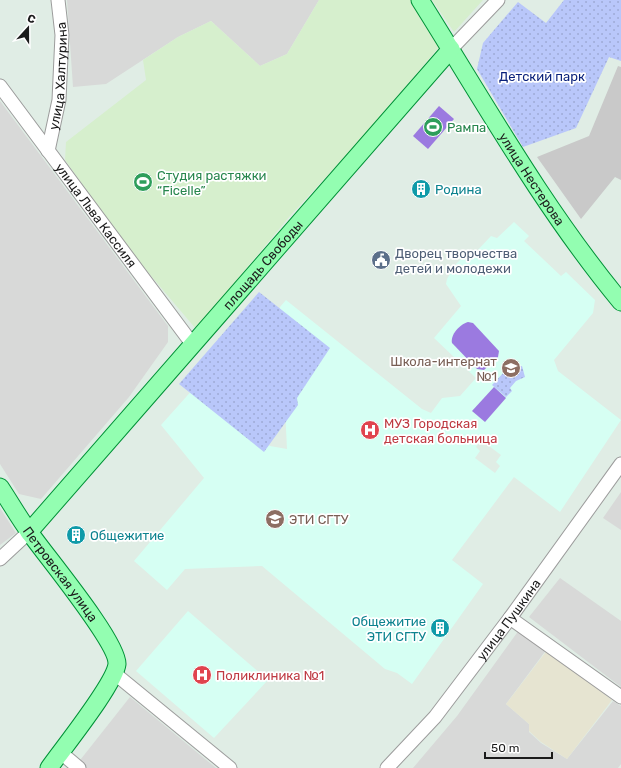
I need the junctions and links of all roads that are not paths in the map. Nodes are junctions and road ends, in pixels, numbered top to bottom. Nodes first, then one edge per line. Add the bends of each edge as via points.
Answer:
1 (58, 0) edge
2 (420, 0) edge
3 (498, 0) edge
4 (451, 49) junction
5 (0, 86) edge
6 (48, 151) junction
7 (621, 302) edge
8 (193, 344) junction
9 (621, 464) edge
10 (0, 487) edge
11 (29, 532) junction
12 (0, 559) edge
13 (510, 618) junction
14 (116, 668) junction
15 (621, 697) edge
16 (60, 752) junction
17 (49, 768) edge
18 (79, 768) edge
19 (230, 768) edge
20 (387, 768) edge

1 - 6 street, улица Халтурина via 62,35 59,100
2 - 4 main road, улица Нестерова
3 - 4 street, площадь Свободы
4 - 7 main road, улица Нестерова via 569,234
4 - 8 main road, площадь Свободы
5 - 6 street, улица Льва Кассиля
6 - 8 street, улица Льва Кассиля
8 - 11 main road, площадь Свободы
9 - 13 street, улица Пушкина
10 - 11 main road, Петровская улица
11 - 12 street
11 - 14 main road, Петровская улица via 103,632 116,654
13 - 15 street
13 - 20 street, улица Пушкина via 435,717
14 - 16 main road via 106,688
14 - 19 street
16 - 17 main road
16 - 18 street

